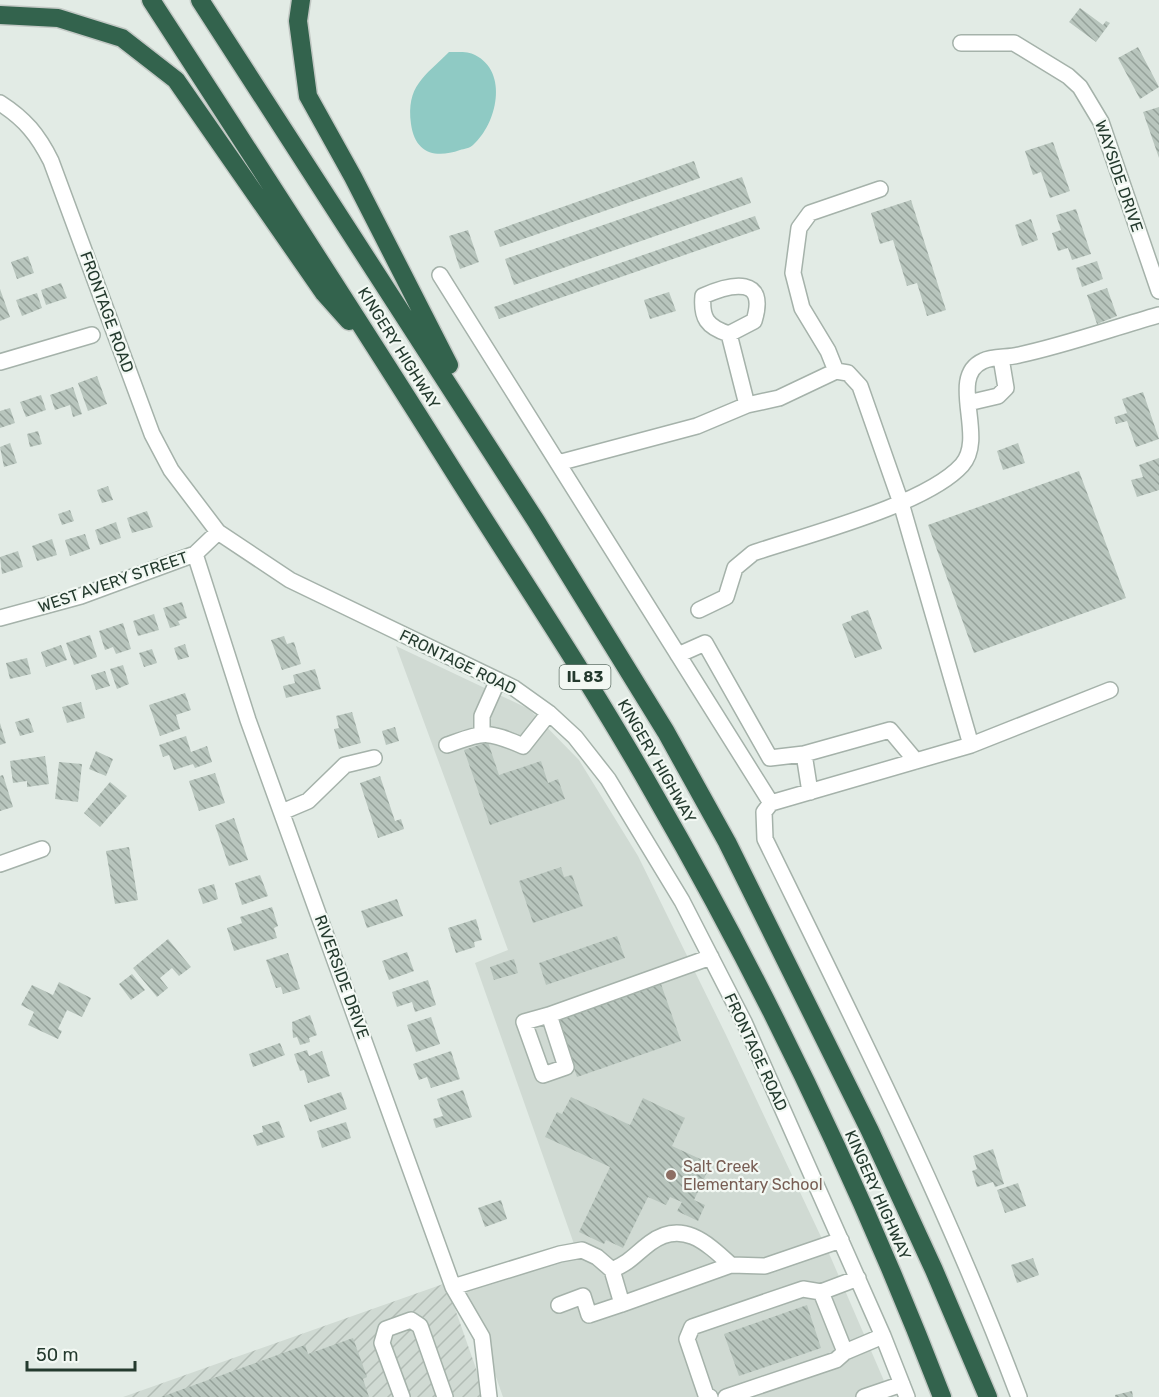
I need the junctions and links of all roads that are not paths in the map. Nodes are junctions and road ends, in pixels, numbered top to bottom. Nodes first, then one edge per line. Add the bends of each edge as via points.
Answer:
1 (151, 0) edge
2 (200, 0) edge
3 (301, 0) edge
4 (0, 15) edge
5 (961, 43) dead end
6 (0, 103) edge
7 (880, 189) dead end
8 (440, 275) dead end
9 (1159, 291) edge
10 (1159, 315) edge
11 (729, 334) dead end
12 (92, 335) dead end
13 (1001, 358) junction
14 (0, 362) edge
15 (392, 370) junction
16 (836, 372) junction
17 (968, 403) junction
18 (747, 405) junction
19 (558, 463) junction
20 (901, 503) junction
21 (536, 521) junction
22 (218, 532) junction
23 (195, 554) junction
24 (699, 610) dead end
25 (0, 618) edge
26 (678, 655) junction
27 (498, 680) junction
28 (1110, 690) dead end
29 (549, 713) junction
30 (482, 733) junction
31 (447, 745) dead end
32 (971, 745) junction
33 (804, 754) junction
34 (374, 758) dead end
35 (916, 761) junction
36 (810, 792) junction
37 (771, 803) junction
38 (282, 812) junction
39 (42, 849) dead end
40 (0, 864) edge
41 (711, 957) junction
42 (549, 1015) dead end
43 (841, 1240) junction
44 (731, 1265) junction
45 (612, 1270) junction
46 (858, 1278) junction
47 (453, 1287) junction
48 (821, 1292) junction
49 (622, 1304) junction
50 (559, 1305) dead end
51 (884, 1336) junction
52 (845, 1352) junction
53 (905, 1390) edge
54 (402, 1397) edge
55 (445, 1397) edge
56 (489, 1397) edge
57 (710, 1397) edge
58 (726, 1397) edge
59 (864, 1397) edge
60 (942, 1397) edge
61 (988, 1397) edge
62 (1019, 1397) edge

1 - 15 highway, KINGERY HIGHWAY / IL 83
2 - 21 highway, KINGERY HIGHWAY / IL 83
3 - 21 highway via 298,21 308,96 427,326
4 - 15 highway via 58,18 122,38 176,80 324,293
5 - 9 street, WAYSIDE DRIVE via 1014,43 1080,87 1101,122
6 - 22 street, FRONTAGE ROAD via 39,136 152,434 171,470
7 - 16 street via 810,213 799,228 793,273 802,308
8 - 19 street
10 - 13 street
11 - 18 street
12 - 14 street
13 - 17 street via 982,361 973,369 965,383
13 - 17 street via 1006,388 998,396
15 - 60 highway, KINGERY HIGHWAY / IL 83 via 606,711 729,930 858,1195
16 - 18 street via 779,398
16 - 20 street via 848,373 860,386
17 - 20 street via 973,440 963,464 934,487
18 - 19 street via 697,426
19 - 26 street
20 - 24 street via 753,554 735,568 726,597
20 - 32 street
21 - 61 highway, KINGERY HIGHWAY / IL 83 via 666,732 732,853 870,1131
22 - 23 street, WEST AVERY STREET
22 - 27 street, FRONTAGE ROAD via 290,580
23 - 25 street, WEST AVERY STREET via 81,596
23 - 38 street, RIVERSIDE DRIVE
26 - 33 street via 705,643 770,758
26 - 37 street
27 - 29 street, FRONTAGE ROAD
27 - 30 street via 482,716
28 - 32 street
29 - 30 street via 523,746 496,734
29 - 41 street, FRONTAGE ROAD via 575,737 608,778
30 - 31 street
32 - 35 street
33 - 35 street via 890,730
33 - 36 street
34 - 38 street via 345,765 308,801
35 - 36 street
36 - 37 street
37 - 62 street via 764,812 765,839 883,1082 986,1309
38 - 47 street, RIVERSIDE DRIVE
39 - 40 street
41 - 42 street
41 - 43 street, FRONTAGE ROAD
43 - 44 street via 765,1266
43 - 46 street, FRONTAGE ROAD
44 - 45 street via 707,1243 685,1233 664,1233 630,1262
44 - 49 street
45 - 47 street via 582,1250
45 - 49 street
46 - 48 street
46 - 51 street, FRONTAGE ROAD
47 - 56 street, RIVERSIDE DRIVE via 482,1337
48 - 52 street
48 - 57 street via 803,1289 692,1327 687,1339
49 - 50 street via 590,1315 583,1296
51 - 52 street
51 - 53 street, FRONTAGE ROAD
52 - 58 street via 836,1360
53 - 59 street
54 - 55 street via 382,1336 386,1329 411,1320 420,1326

